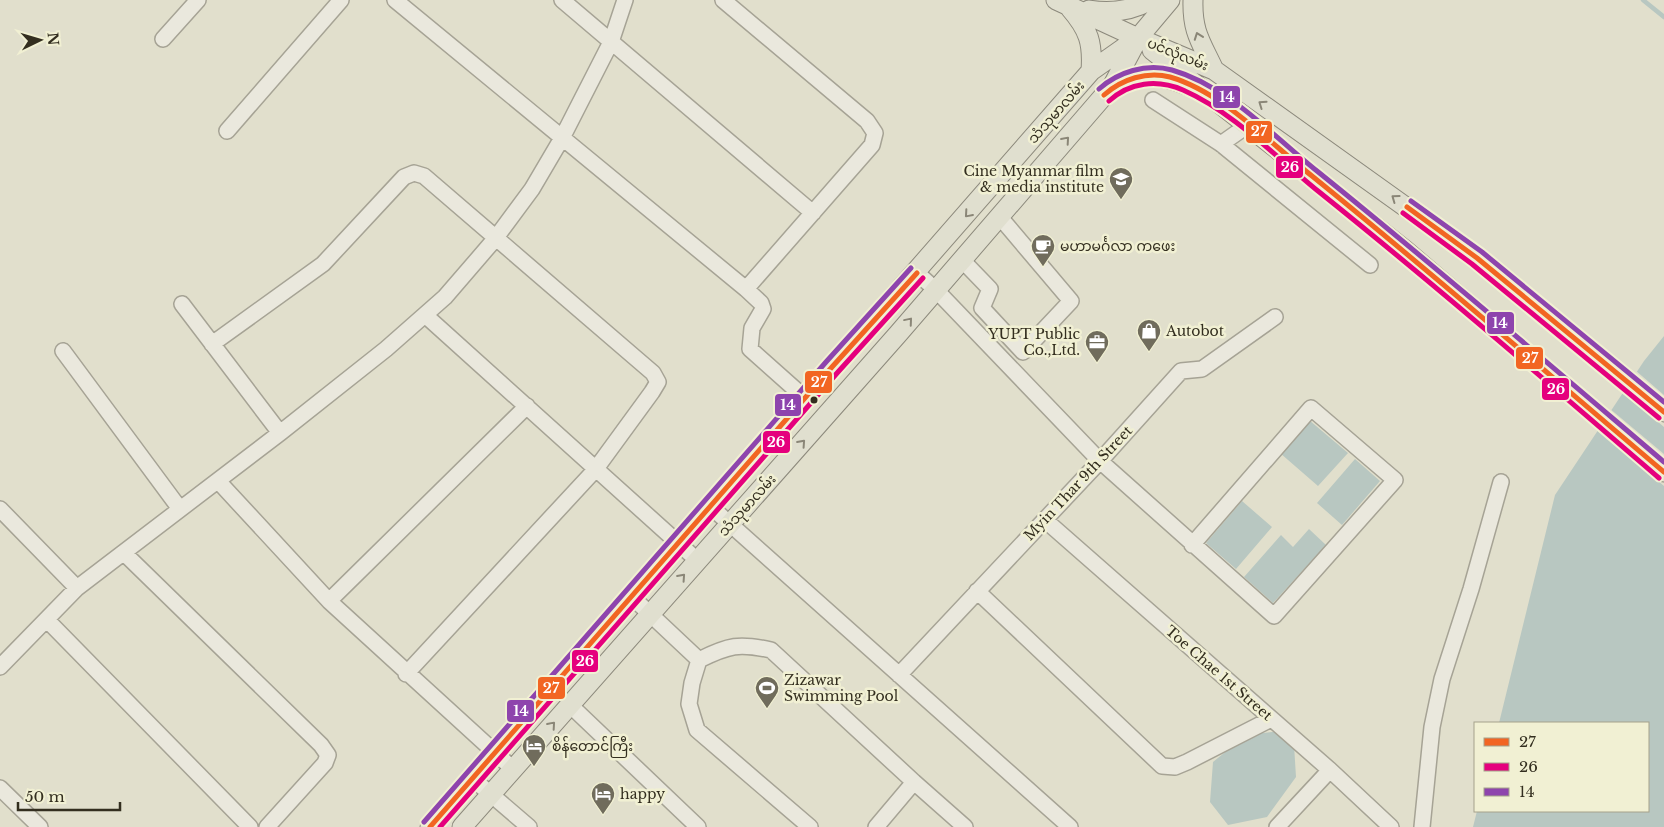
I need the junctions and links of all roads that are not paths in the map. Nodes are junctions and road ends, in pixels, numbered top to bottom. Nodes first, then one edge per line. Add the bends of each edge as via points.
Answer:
1 (198, 0) edge
2 (341, 0) edge
3 (395, 0) edge
4 (562, 0) edge
5 (625, 0) edge
6 (723, 0) edge
7 (1151, 0) edge
8 (1170, 0) edge
9 (1193, 0) edge
10 (1062, 3) edge
11 (1138, 38) junction
12 (163, 39) dead end
13 (612, 42) junction
14 (1214, 70) junction
15 (1091, 71) junction
16 (1113, 85) junction
17 (1202, 91) junction
18 (1153, 100) dead end
19 (1248, 125) junction
20 (227, 131) dead end
21 (562, 138) junction
22 (1221, 144) junction
23 (813, 213) junction
24 (999, 216) junction
25 (495, 239) junction
26 (962, 260) junction
27 (1370, 266) dead end
28 (917, 273) junction
29 (746, 289) junction
30 (936, 290) junction
31 (182, 304) dead end
32 (425, 315) junction
33 (1275, 317) dead end
34 (212, 344) junction
35 (63, 352) dead end
36 (832, 367) junction
37 (854, 384) junction
38 (805, 398) junction
39 (526, 406) junction
40 (1664, 412) edge
41 (280, 433) junction
42 (1100, 461) junction
43 (595, 470) junction
44 (1664, 472) edge
45 (219, 482) junction
46 (1501, 482) dead end
47 (711, 507) junction
48 (0, 509) edge
49 (180, 509) junction
50 (1044, 520) junction
51 (730, 524) junction
52 (679, 543) junction
53 (1192, 546) junction
54 (124, 553) junction
55 (697, 560) junction
56 (77, 588) junction
57 (977, 591) junction
58 (632, 597) junction
59 (329, 601) junction
60 (649, 613) junction
61 (47, 620) junction
62 (699, 660) junction
63 (0, 667) edge
64 (406, 674) junction
65 (899, 675) junction
66 (570, 705) junction
67 (1271, 719) junction
68 (495, 753) junction
69 (513, 769) junction
70 (1330, 770) junction
71 (473, 779) junction
72 (914, 782) junction
73 (0, 788) edge
74 (491, 794) junction
75 (1421, 825) edge
76 (40, 827) edge
77 (250, 827) edge
78 (267, 827) edge
79 (430, 827) edge
80 (462, 827) edge
81 (529, 827) edge
82 (698, 827) edge
83 (810, 827) edge
84 (876, 827) edge
85 (965, 827) edge
86 (1070, 827) edge
87 (1277, 827) edge
88 (1391, 827) edge

1 - 12 street
2 - 20 street
3 - 21 street
4 - 13 street
5 - 13 street
6 - 23 street via 867,121 875,133 872,145
7 - 10 main road via 1122,12 1104,13
8 - 11 main road, သံသုမာလမ်း
14 -> 9 main road via 1197,38
10 - 11 main road
10 - 15 main road via 1085,25 1092,56
11 - 14 main road, ပင်လုံလမ်း
11 - 15 main road, သံသုမာလမ်း
11 - 16 main road, သံသုမာလမ်း
11 - 17 main road, ပင်လုံလမ်း
13 - 21 street
13 - 23 street
40 -> 14 main road, ပင်လုံလမ်း via 1477,258
15 -> 28 main road, သံသုမာလမ်း
16 - 17 main road via 1129,78 1152,76 1170,78
24 -> 16 main road, သံသုမာလမ်း
17 - 19 main road, ပင်လုံလမ်း
18 - 22 street
19 - 22 street
19 - 44 main road, ပင်လုံလမ်း via 1406,251
21 - 25 street via 532,189
21 - 29 street
22 - 27 street
23 - 29 street
24 - 26 main road, သံသုမာလမ်း
24 - 26 street via 1071,301 1023,352 982,308 990,289
25 - 32 street via 445,297
25 - 34 street via 424,176 414,173 404,177 322,264
25 - 43 street via 653,373 658,382
26 - 30 main road, သံသုမာလမ်း
28 - 30 street
28 - 36 main road, သံသုမာလမ်း
29 - 38 street via 763,309 752,328 750,349
37 -> 30 main road, သံသုမာလမ်း
30 - 42 street
31 - 34 street
32 - 39 street
32 - 41 street
33 - 42 street, Myin Thar 9th Street via 1202,369 1181,371
34 - 41 street
35 - 49 street
36 - 37 main road
36 - 38 main road, သံသုမာလမ်း
51 -> 37 main road, သံသုမာလမ်း
38 - 47 main road, သံသုမာလမ်း
39 - 43 street
39 - 59 street
41 - 45 street
42 - 50 street, Myin Thar 9th Street
42 - 53 street
43 - 52 street
43 - 64 street
45 - 49 street
45 - 59 street
46 - 75 street via 1442,679 1432,727
47 - 51 street
47 - 52 main road, သံသုမာလမ်း
48 - 56 street
49 - 54 street
50 - 57 street, Myin Thar 9th Street
50 - 67 street, Toe Chae 1st Street
51 - 55 main road, သံသုမာလမ်း
51 - 65 street
52 - 55 street
52 - 58 main road, သံသုမာလမ်း
53 - 53 street via 1311,408 1395,480 1274,616
54 - 56 street
54 - 78 street via 328,755
60 -> 55 main road, သံသုမာလမ်း
56 - 61 street
57 - 65 street, Myin Thar 9th Street
57 - 67 street via 1162,766 1175,767 1187,762
58 - 60 street
58 - 68 main road, သံသုမာလမ်း
59 - 64 street
60 - 62 street
60 - 66 main road, သံသုမာလမ်း
61 - 63 street
61 - 77 street
62 - 72 street via 720,650 745,644 771,650
62 - 83 street via 690,704 697,730
64 - 68 street
65 - 86 street
69 -> 66 main road, သံသုမာလမ်း
66 - 82 street
67 - 70 street, Toe Chae 1st Street
68 - 69 street
68 - 71 main road, သံသုမာလမ်း
69 - 74 main road, သံသုမာလမ်း
70 - 87 street
70 - 88 street, Toe Chae 1st Street
71 - 74 street
71 - 79 main road, သံသုမာလမ်း
72 - 84 street
72 - 85 street
73 - 76 street
74 - 80 main road, သံသုမာလမ်း
74 - 81 street

